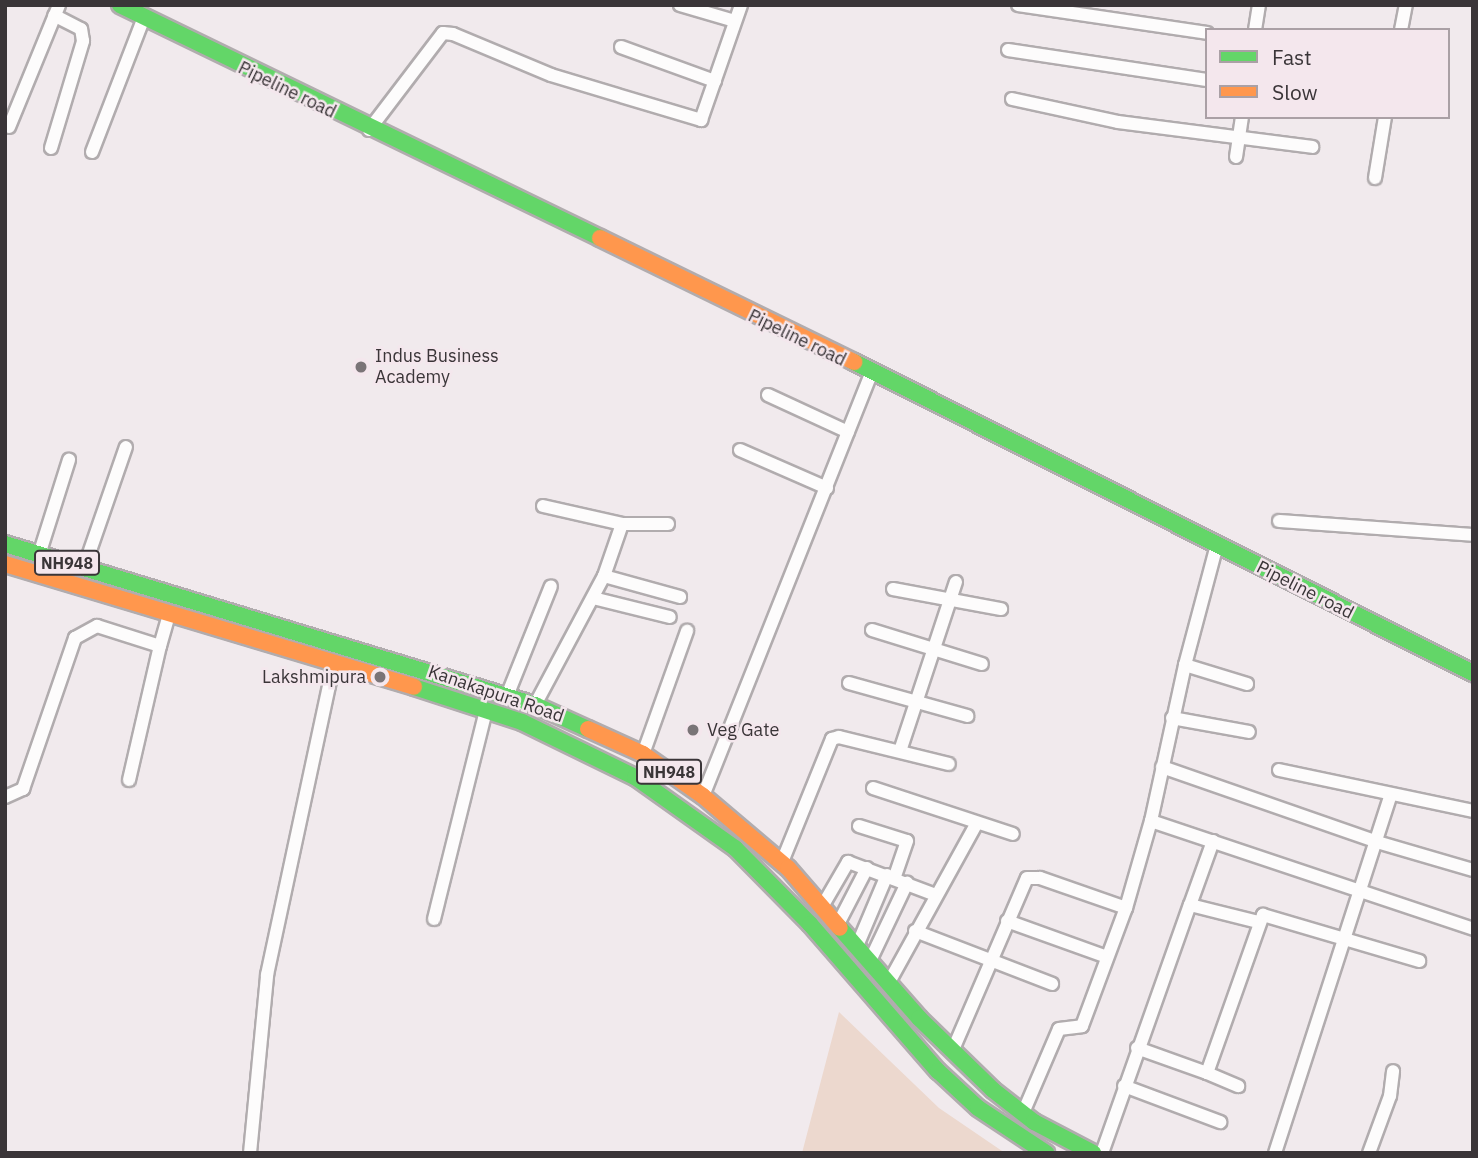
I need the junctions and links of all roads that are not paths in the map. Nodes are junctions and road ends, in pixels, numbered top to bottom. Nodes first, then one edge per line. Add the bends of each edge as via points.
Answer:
1 (120, 5) edge
2 (680, 5) edge
3 (741, 5) edge
4 (1018, 5) edge
5 (1259, 5) edge
6 (1406, 5) edge
7 (57, 10) edge
8 (143, 20) junction
9 (735, 22) junction
10 (1255, 28) edge
11 (1401, 28) edge
12 (1205, 33) edge
13 (621, 47) dead end
14 (1008, 50) dead end
15 (1205, 80) edge
16 (715, 81) junction
17 (1012, 99) dead end
18 (1242, 119) edge
19 (1385, 119) edge
20 (9, 127) dead end
21 (369, 130) junction
22 (1238, 139) junction
23 (51, 148) dead end
24 (1312, 148) dead end
25 (92, 152) dead end
26 (1236, 156) dead end
27 (1374, 178) dead end
28 (871, 374) junction
29 (768, 395) dead end
30 (848, 432) junction
31 (126, 447) dead end
32 (740, 450) dead end
33 (69, 460) dead end
34 (827, 488) junction
35 (543, 506) dead end
36 (1279, 521) dead end
37 (622, 524) junction
38 (668, 524) dead end
39 (1473, 535) edge
40 (5, 544) edge
41 (1217, 545) junction
42 (39, 555) junction
43 (5, 564) edge
44 (84, 568) junction
45 (604, 576) junction
46 (130, 581) junction
47 (956, 582) dead end
48 (551, 586) dead end
49 (893, 589) dead end
50 (680, 597) dead end
51 (125, 598) junction
52 (593, 598) junction
53 (953, 600) junction
54 (1001, 609) dead end
55 (170, 612) junction
56 (670, 617) dead end
57 (872, 630) dead end
58 (687, 631) dead end
59 (160, 646) junction
60 (936, 648) junction
61 (334, 663) junction
62 (982, 664) dead end
63 (1185, 665) junction
64 (1473, 673) edge
65 (849, 683) dead end
66 (1247, 684) dead end
67 (507, 696) junction
68 (918, 700) junction
69 (535, 705) junction
70 (486, 711) junction
71 (967, 716) dead end
72 (1172, 719) junction
73 (1249, 732) dead end
74 (900, 751) junction
75 (643, 754) junction
76 (949, 764) dead end
77 (1162, 767) junction
78 (1279, 770) dead end
79 (129, 780) dead end
80 (873, 788) dead end
81 (703, 796) junction
82 (1390, 796) junction
83 (5, 797) edge
84 (1473, 811) edge
85 (1151, 821) junction
86 (977, 823) junction
87 (859, 826) dead end
88 (1013, 834) dead end
89 (1213, 841) junction
90 (1377, 842) junction
91 (782, 862) junction
92 (867, 868) junction
93 (1473, 870) edge
94 (896, 879) junction
95 (1361, 894) junction
96 (936, 895) junction
97 (822, 905) junction
98 (1190, 905) junction
99 (1126, 908) junction
100 (434, 919) dead end
101 (1007, 921) junction
102 (1258, 922) junction
103 (838, 924) junction
104 (1473, 929) edge
105 (915, 930) junction
106 (1347, 938) junction
107 (857, 946) junction
108 (1107, 957) junction
109 (991, 961) junction
110 (1419, 961) dead end
111 (869, 963) junction
112 (888, 984) junction
113 (1052, 984) dead end
114 (919, 1018) junction
115 (903, 1034) junction
116 (1138, 1048) junction
117 (951, 1053) junction
118 (1393, 1071) dead end
119 (1207, 1073) junction
120 (1124, 1086) junction
121 (1238, 1086) dead end
122 (1023, 1113) junction
123 (1220, 1122) dead end
124 (250, 1153) edge
125 (1046, 1153) edge
126 (1093, 1153) edge
127 (1102, 1153) edge
128 (1275, 1153) edge
129 (1369, 1153) edge

1 - 8 main road, Pipeline road
2 - 9 street
3 - 9 street
4 - 12 street
5 - 10 street
6 - 11 street
7 - 20 street
7 - 23 street via 81,29 83,41
8 - 21 main road, Pipeline road
8 - 25 street
9 - 16 street
13 - 16 street
14 - 15 street
16 - 21 street via 701,120 551,75 443,33
17 - 22 street via 1118,122
18 - 22 street
19 - 27 street
21 - 28 main road, Pipeline road
22 - 24 street
22 - 26 street
28 - 30 street
28 - 41 main road, Pipeline road via 1032,449
29 - 30 street
30 - 34 street
31 - 44 street
32 - 34 street
33 - 42 street
34 - 81 street
35 - 37 street
36 - 39 street
37 - 38 street
37 - 45 street
40 - 42 main road, Kanakapura Road / NH948
41 - 63 street
41 - 64 main road, Pipeline road
42 - 44 main road, Kanakapura Road / NH948
43 - 51 main road, Kanakapura Road / NH948
44 - 46 main road, Kanakapura Road / NH948
45 - 50 street
45 - 52 street
46 - 51 main road
46 - 67 main road, Kanakapura Road / NH948
47 - 53 street
48 - 67 street
49 - 53 street
51 - 55 main road, Kanakapura Road / NH948
52 - 56 street
52 - 69 street
53 - 54 street
53 - 60 street
55 - 59 street
55 - 61 main road, Kanakapura Road / NH948
57 - 60 street
58 - 75 street
59 - 79 street
59 - 83 street via 97,626 75,638 23,789
60 - 62 street
60 - 68 street
61 - 70 main road, Kanakapura Road / NH948
61 - 124 street via 267,975
63 - 66 street
63 - 72 street
65 - 68 street
67 - 69 main road, Kanakapura Road / NH948
68 - 71 street
68 - 74 street
69 - 75 main road, Kanakapura Road / NH948
70 - 100 street
70 - 115 main road, Kanakapura Road / NH948 via 557,736 635,777 699,819 774,885
72 - 73 street
72 - 77 street
74 - 76 street
74 - 91 street via 832,739
75 - 81 main road, Kanakapura Road / NH948
77 - 85 street
77 - 90 street
78 - 82 street
80 - 86 street
81 - 91 main road, Kanakapura Road / NH948
82 - 84 street
82 - 90 street
85 - 89 street
85 - 99 street
86 - 88 street
86 - 96 street
87 - 94 street via 907,841
89 - 95 street
89 - 98 street
90 - 93 street
90 - 95 street
91 - 97 main road, Kanakapura Road / NH948
92 - 94 street
92 - 97 street via 849,862
92 - 103 street
94 - 96 street
94 - 107 street
94 - 111 street
95 - 104 street
95 - 106 street
96 - 105 street
97 - 103 main road, Kanakapura Road / NH948
98 - 102 street
98 - 116 street
99 - 101 street via 1032,877 1027,878
99 - 108 street
101 - 108 street
101 - 109 street
102 - 106 street via 1263,915 1270,915
102 - 119 street
103 - 107 main road, Kanakapura Road / NH948
105 - 109 street
105 - 112 street
106 - 110 street
106 - 128 street
107 - 111 main road, Kanakapura Road / NH948
108 - 122 street via 1082,1026 1059,1029
109 - 113 street
109 - 117 street
111 - 112 main road, Kanakapura Road / NH948
112 - 114 main road, Kanakapura Road / NH948
114 - 115 main road
114 - 117 main road, Kanakapura Road / NH948
115 - 125 main road, Kanakapura Road / NH948 via 978,1108
116 - 119 street
116 - 120 street
117 - 122 main road, Kanakapura Road / NH948
118 - 129 street via 1390,1096
119 - 121 street
120 - 123 street
120 - 127 street
122 - 126 main road, Kanakapura Road / NH948

